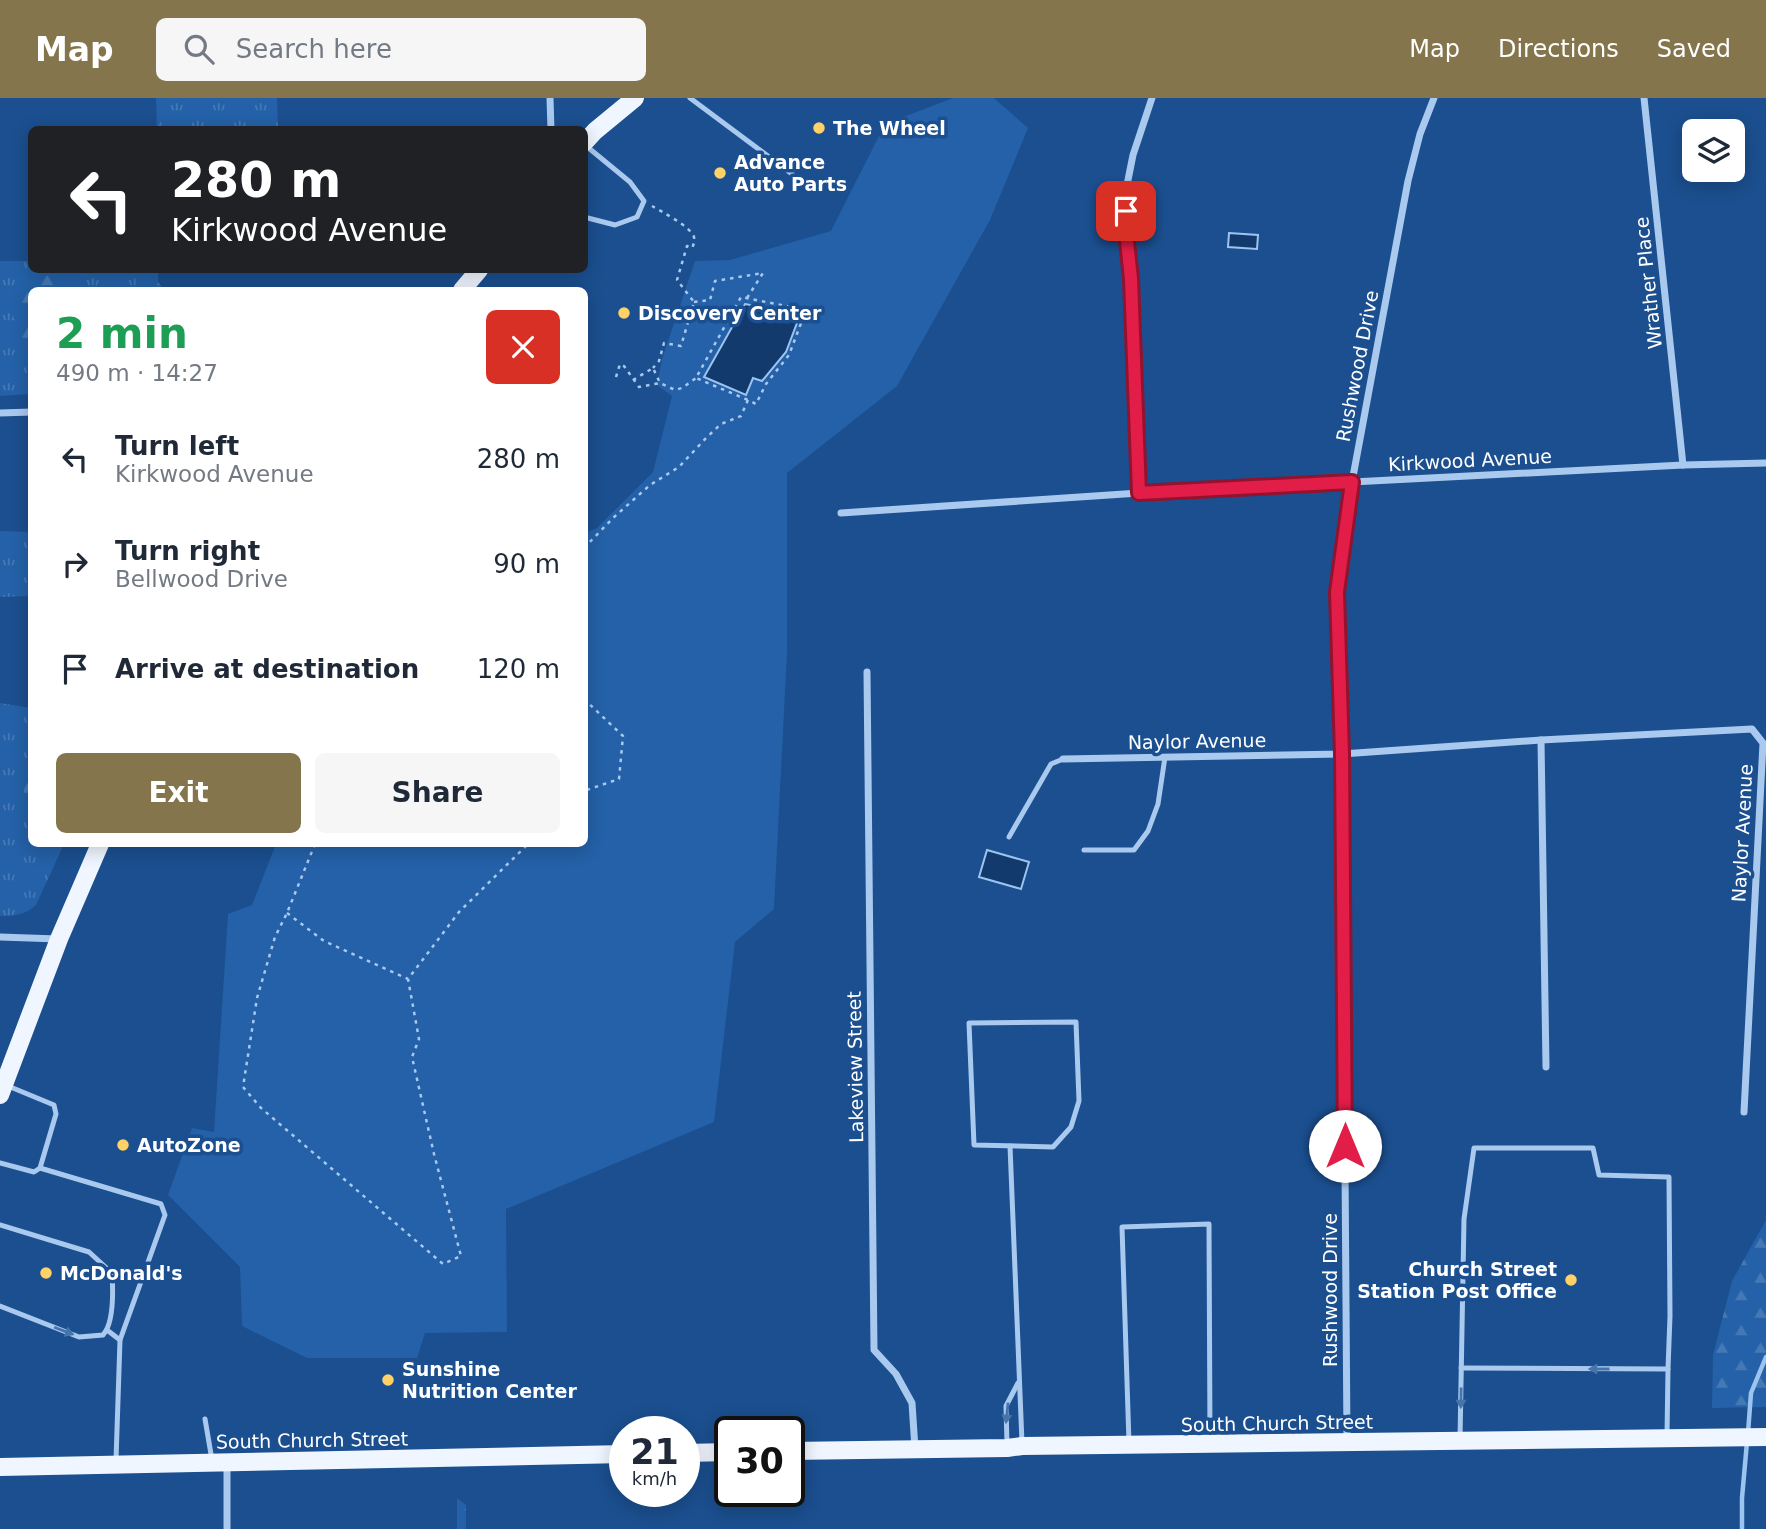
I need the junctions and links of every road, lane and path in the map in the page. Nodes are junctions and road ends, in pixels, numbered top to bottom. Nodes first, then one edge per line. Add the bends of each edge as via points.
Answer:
1 (550, 98) edge
2 (635, 98) edge
3 (690, 98) edge
4 (1152, 98) edge
5 (1434, 98) edge
6 (1644, 98) edge
7 (551, 126) edge
8 (588, 139) edge
9 (588, 147) edge
10 (792, 174) dead end
11 (644, 201) junction
12 (588, 218) edge
13 (476, 273) edge
14 (465, 287) edge
15 (747, 298) junction
16 (694, 302) junction
17 (653, 368) junction
18 (616, 377) dead end
19 (696, 378) junction
20 (633, 380) junction
21 (660, 383) junction
22 (748, 400) junction
23 (28, 412) edge
24 (0, 413) edge
25 (1766, 463) edge
26 (1683, 465) junction
27 (1352, 482) junction
28 (1139, 493) junction
29 (841, 513) dead end
30 (588, 544) edge
31 (867, 672) dead end
32 (588, 703) edge
33 (1541, 740) junction
34 (1342, 754) junction
35 (1165, 757) junction
36 (1063, 759) joint
37 (588, 790) edge
38 (1009, 837) dead end
39 (99, 847) edge
40 (314, 847) edge
41 (525, 847) edge
42 (1084, 850) dead end
43 (287, 913) junction
44 (0, 937) edge
45 (59, 939) junction
46 (408, 979) junction
47 (1546, 1067) dead end
48 (2, 1089) edge
49 (1744, 1112) dead end
50 (1010, 1146) junction
51 (0, 1163) edge
52 (40, 1168) junction
53 (0, 1225) edge
54 (0, 1306) edge
55 (107, 1330) junction
56 (120, 1340) junction
57 (1461, 1368) junction
58 (1668, 1369) junction
59 (1020, 1380) junction
60 (205, 1419) dead end
61 (1766, 1437) edge
62 (1667, 1438) junction
63 (1460, 1441) junction
64 (1347, 1443) junction
65 (1210, 1444) junction
66 (1129, 1446) junction
67 (1014, 1447) junction
68 (915, 1449) junction
69 (805, 1451) edge
70 (609, 1454) edge
71 (219, 1463) junction
72 (116, 1465) junction
73 (0, 1467) edge
74 (227, 1529) edge

1 - 7 street
2 - 8 main road
3 - 10 lane
4 - 28 street via 1126,190
5 - 27 street, Rushwood Drive via 1408,181
6 - 26 street, Wrather Place
9 - 11 lane via 630,182
11 - 12 lane via 637,217 615,225
11 - 16 path via 692,233 695,240 692,248 687,246 677,280
13 - 14 main road
15 - 16 path via 763,273 715,281 710,300
15 - 19 path via 741,297
15 - 22 path via 806,310 789,355 756,404
16 - 17 path via 681,346 664,343
17 - 20 path
17 - 21 path
18 - 20 path via 620,365
19 - 21 path via 675,390
19 - 22 path
20 - 21 path via 639,387
22 - 30 path via 741,416 722,424
23 - 24 street
25 - 26 street, Kirkwood Avenue
26 - 27 street, Kirkwood Avenue
27 - 28 street, Kirkwood Avenue
27 - 34 street, Rushwood Drive via 1337,592
28 - 29 street, Kirkwood Avenue
31 - 68 street, Lakeview Street via 874,1350 896,1374 912,1403
32 - 37 path via 623,736 619,779
33 - 34 street, Naylor Avenue
33 - 47 street
33 - 49 street, Naylor Avenue via 1752,729 1763,743
34 - 35 street, Naylor Avenue
34 - 64 street, Rushwood Drive
35 - 36 street, Naylor Avenue
35 - 42 lane via 1158,804 1134,850
36 - 38 lane via 1051,764
39 - 45 main road
40 - 43 path
41 - 46 path via 459,912
43 - 46 path via 324,941
43 - 46 path via 257,998 243,1087 261,1108 443,1264 461,1255 412,1057 419,1039
44 - 45 street
45 - 48 main road
48 - 52 lane via 54,1105 56,1114
50 - 50 lane via 1053,1147 1072,1126 1079,1101 1076,1022 969,1024 974,1145
50 - 59 lane
51 - 52 lane via 34,1172
52 - 56 lane via 161,1204 166,1215
53 - 55 lane via 89,1252 112,1273
54 -> 55 lane via 79,1336 103,1335
55 - 56 lane
56 - 72 lane
58 -> 57 lane
57 - 58 lane via 1464,1219 1474,1148 1593,1148 1599,1175 1669,1177
57 -> 63 lane
58 - 62 lane
59 - 67 lane
59 -> 67 lane via 1006,1406
60 - 71 lane
61 - 62 main road, South Church Street
62 - 63 main road, South Church Street
63 - 64 main road, South Church Street
64 - 65 main road, South Church Street
65 - 66 main road, South Church Street
65 - 66 lane via 1209,1224 1122,1227
66 - 67 main road, South Church Street
67 - 68 main road, South Church Street
68 - 69 main road, South Church Street
70 - 71 main road, South Church Street
71 - 72 main road, South Church Street
71 - 74 street
72 - 73 main road, South Church Street

